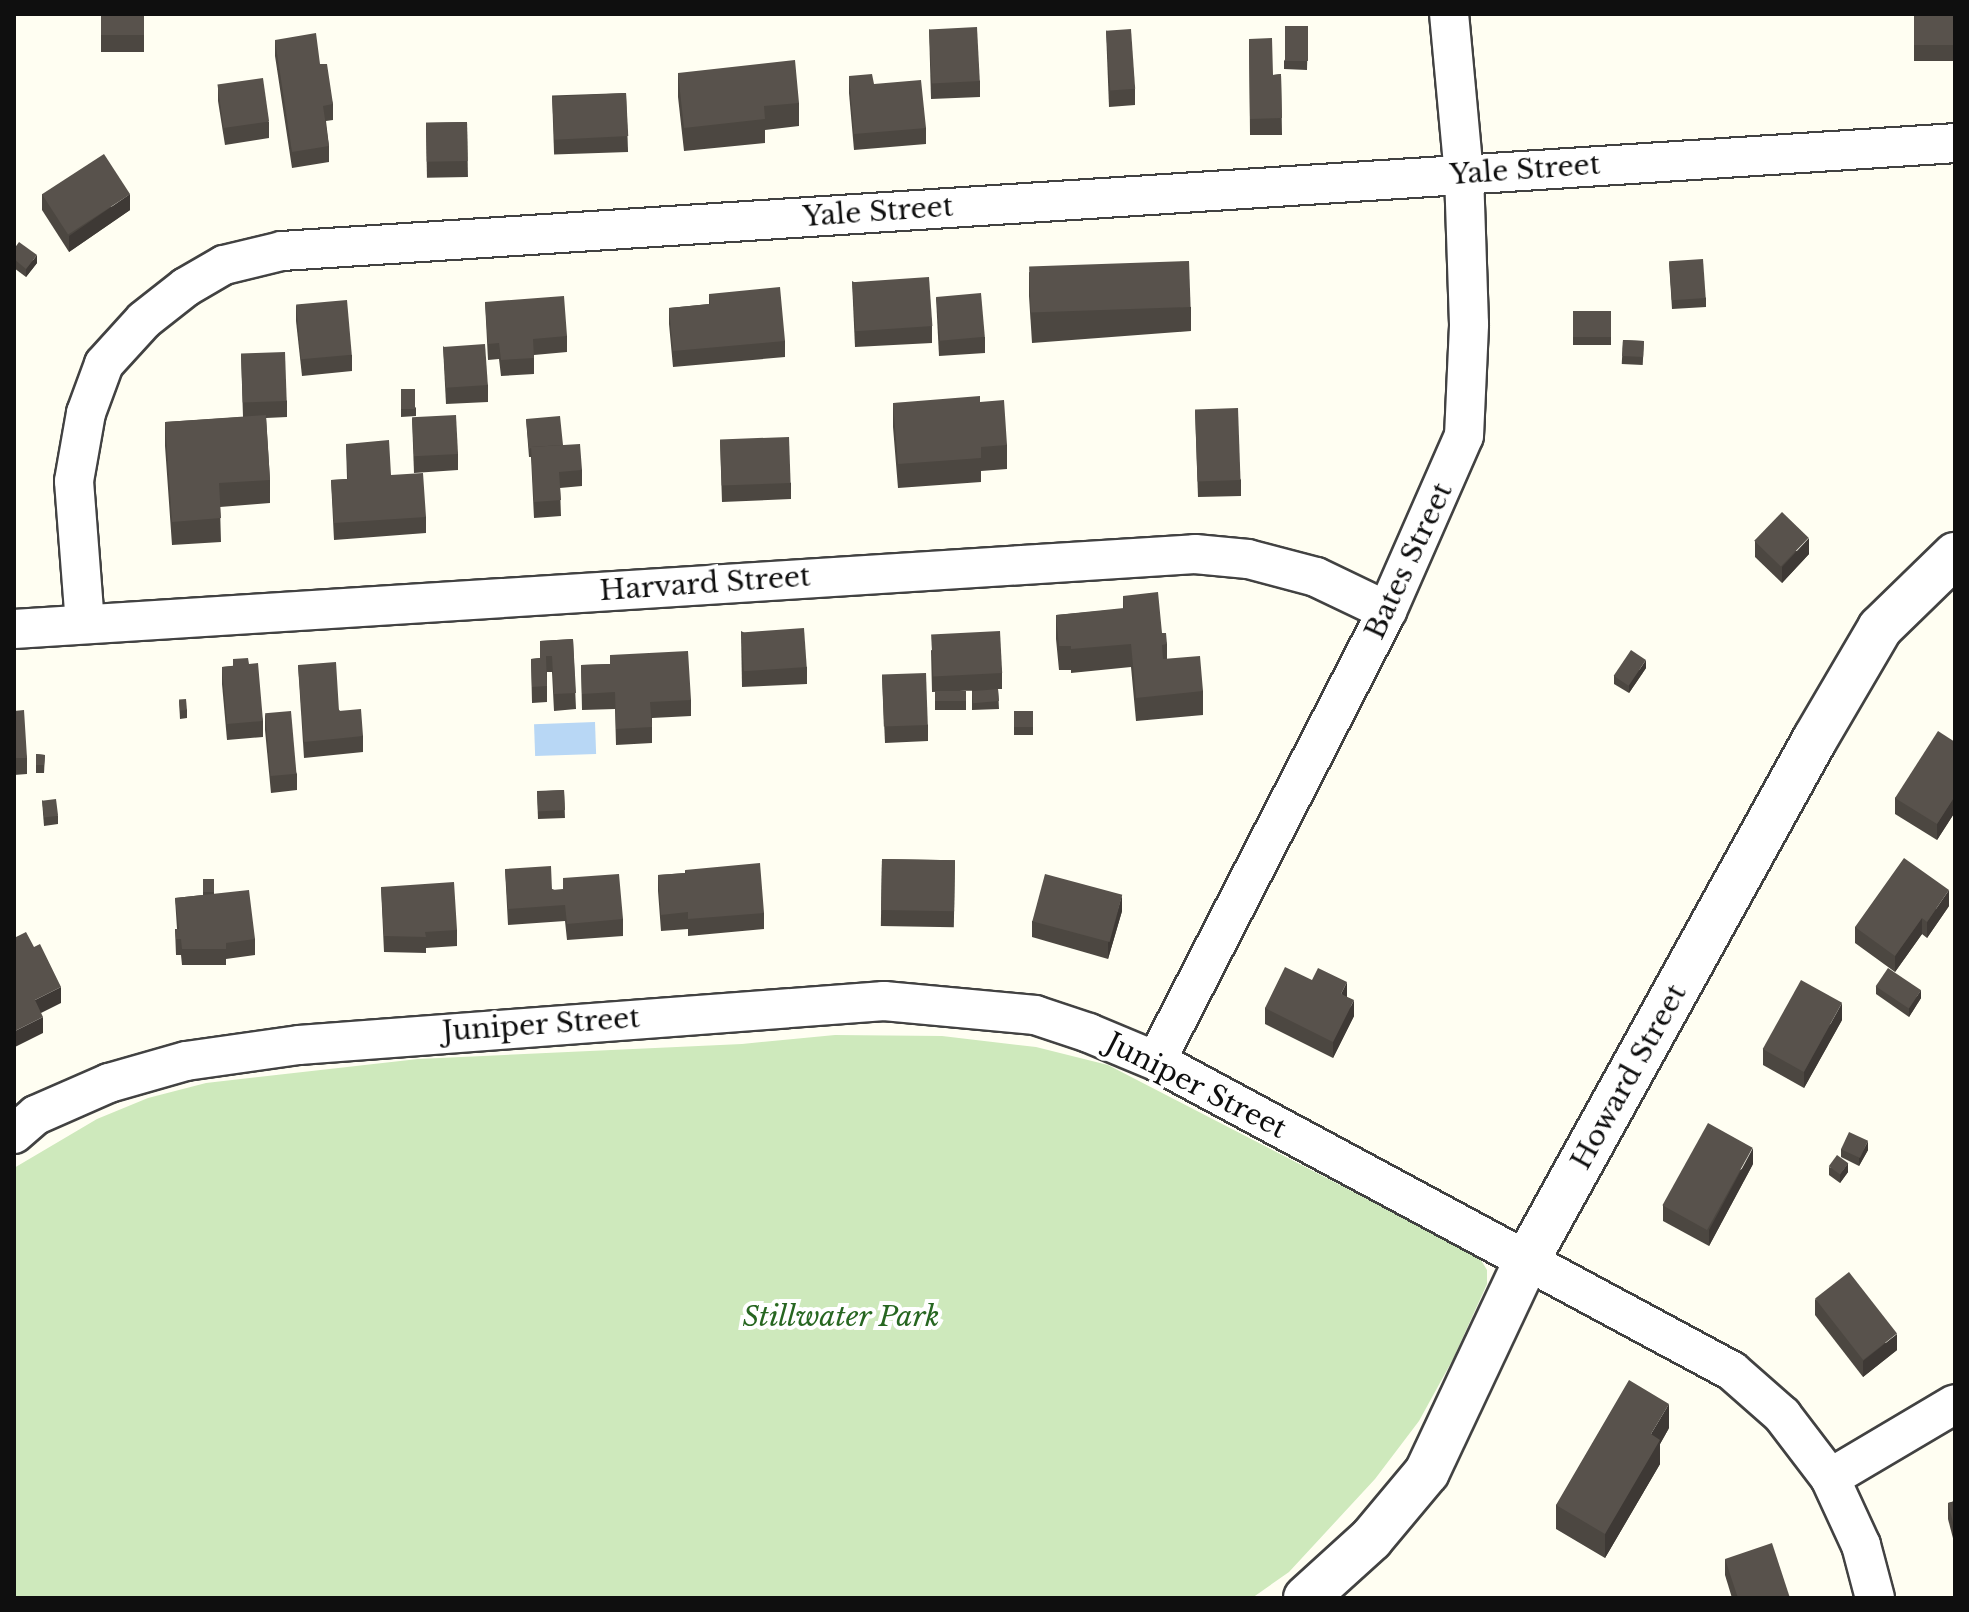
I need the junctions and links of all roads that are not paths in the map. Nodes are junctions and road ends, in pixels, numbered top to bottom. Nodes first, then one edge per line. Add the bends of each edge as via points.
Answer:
1 (1449, 14) edge
2 (1955, 143) edge
3 (1464, 175) junction
4 (1955, 555) edge
5 (1387, 611) junction
6 (85, 624) junction
7 (14, 629) edge
8 (1156, 1061) junction
9 (14, 1134) edge
10 (1526, 1262) junction
11 (1955, 1404) edge
12 (1830, 1478) junction
13 (1306, 1598) edge
14 (1875, 1598) edge

1 - 3 street, Bates Street
2 - 3 street, Yale Street
3 - 5 street, Bates Street via 1469,324 1464,436
3 - 6 street, Yale Street via 282,251 224,265 144,320 104,364 86,413 74,481
4 - 10 street, Howard Street via 1880,628
5 - 6 street, Harvard Street via 1316,577 1248,559 1195,554
5 - 8 street, Bates Street
6 - 7 street, Harvard Street
8 - 9 street, Juniper Street via 1035,1015 884,1001 431,1033 186,1061 109,1083 36,1115
8 - 10 street, Juniper Street
10 - 12 street, Juniper Street via 1732,1371 1782,1415
10 - 13 street, Howard Street via 1427,1472 1371,1539
11 - 12 street
12 - 14 street, Juniper Street via 1861,1545

